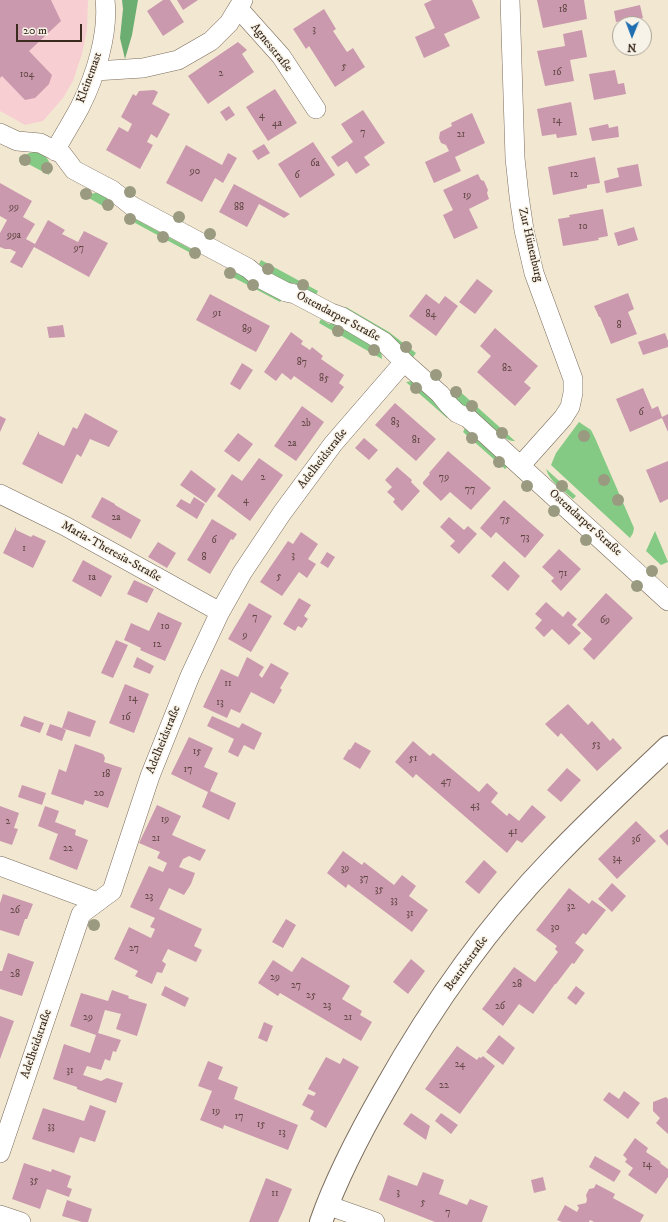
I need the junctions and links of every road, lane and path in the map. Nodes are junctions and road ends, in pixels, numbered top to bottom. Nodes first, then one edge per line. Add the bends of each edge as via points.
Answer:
1 (105, 0) edge
2 (510, 0) edge
3 (240, 4) edge
4 (95, 71) junction
5 (316, 108) dead end
6 (0, 133) edge
7 (55, 151) junction
8 (404, 362) junction
9 (521, 465) junction
10 (0, 494) edge
11 (668, 601) edge
12 (220, 612) junction
13 (668, 747) edge
14 (0, 866) edge
15 (97, 902) junction
16 (0, 1153) edge
17 (324, 1214) edge
18 (0, 1215) edge
19 (21, 1222) edge
20 (375, 1222) edge

1 - 4 street, Kleinemast via 105,25
2 - 9 street, Zur Hünenburg via 515,158 524,230 534,273 573,379 570,407
3 - 4 street via 229,23 211,41 178,60 143,68
3 - 5 street, Agnesstraße via 281,56
4 - 7 street, Kleinemast via 80,106
6 - 7 street, Ostendarper Straße via 17,141 40,143
7 - 8 street, Ostendarper Straße via 62,154 74,170 112,190 132,206 248,268 261,279 342,317 384,342
8 - 9 street, Ostendarper Straße via 457,413 468,418
8 - 12 street, Adelheidstraße via 333,444 282,513 242,573
9 - 11 street, Ostendarper Straße
10 - 12 street, Maria-Theresia-Straße via 65,526
12 - 15 street, Adelheidstraße via 190,676 150,776 112,891
13 - 17 street, Beatrixstraße via 552,859 498,922 452,984 415,1038 367,1120 346,1161
14 - 15 street
15 - 16 street, Adelheidstraße via 80,914
17 - 20 street
18 - 19 street

